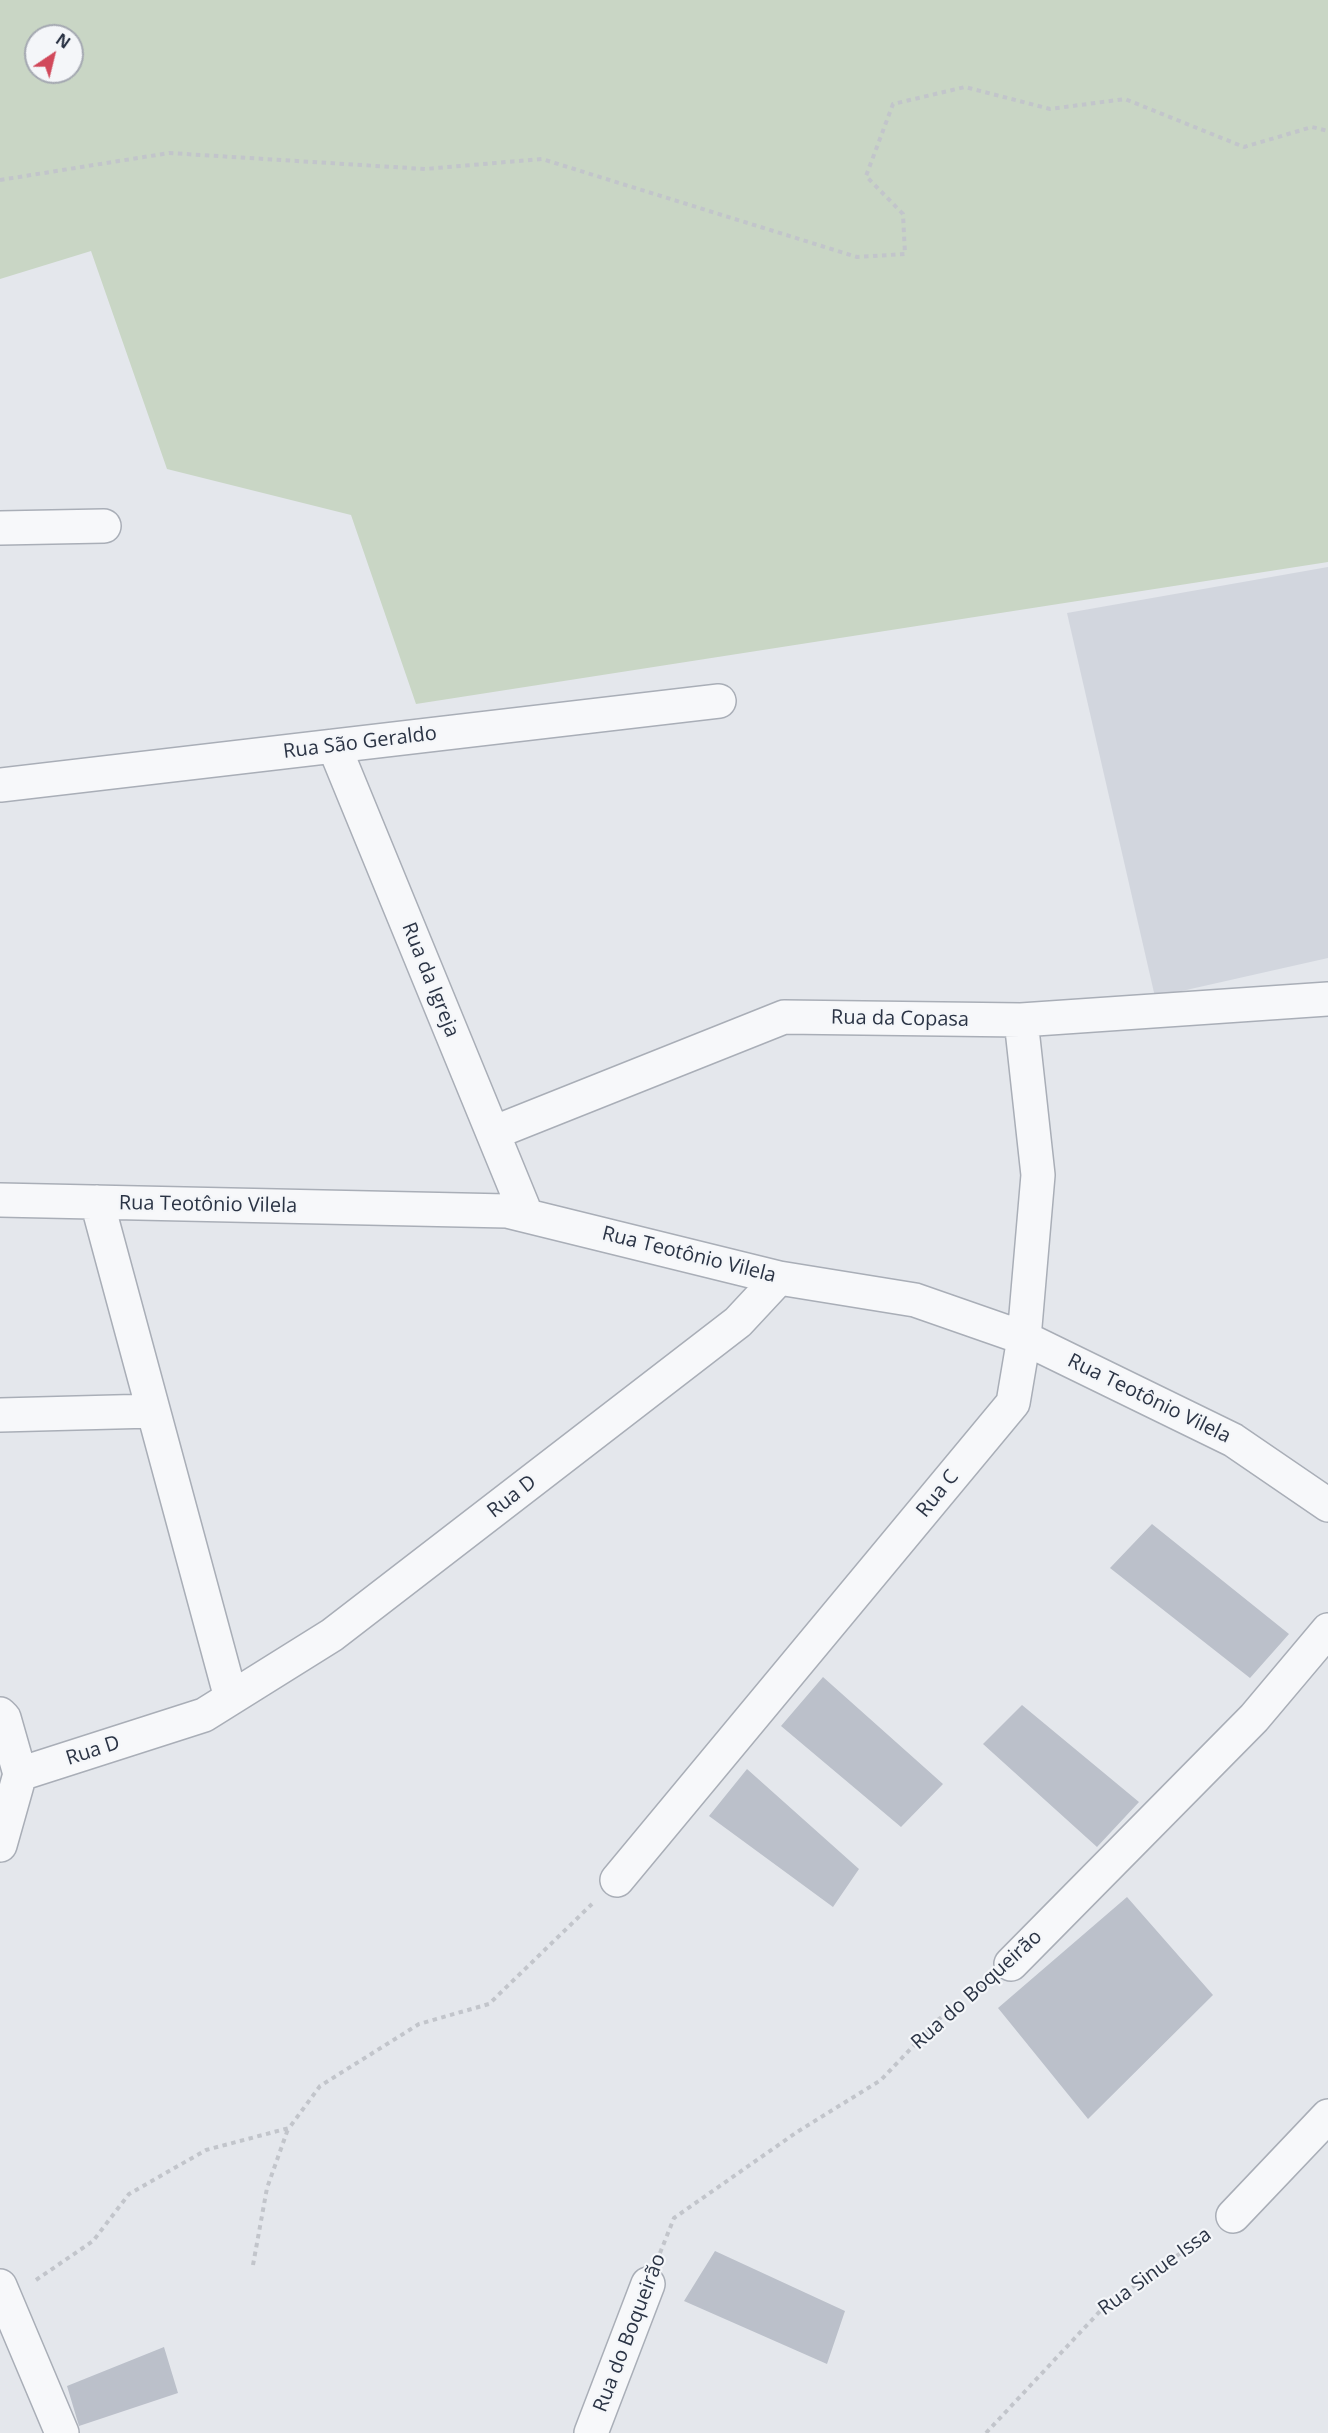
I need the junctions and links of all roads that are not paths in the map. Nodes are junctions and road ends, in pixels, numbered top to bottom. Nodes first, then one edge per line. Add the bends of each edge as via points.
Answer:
1 (104, 526) dead end
2 (0, 528) edge
3 (719, 701) dead end
4 (334, 746) junction
5 (0, 785) edge
6 (1328, 999) edge
7 (1021, 1020) junction
8 (493, 1133) junction
9 (0, 1200) edge
10 (97, 1202) junction
11 (526, 1214) junction
12 (779, 1278) junction
13 (1024, 1338) junction
14 (153, 1411) junction
15 (0, 1415) edge
16 (1328, 1505) edge
17 (1328, 1630) edge
18 (231, 1698) junction
19 (0, 1714) edge
20 (20, 1774) junction
21 (0, 1845) edge
22 (616, 1880) road end
23 (1011, 1964) road end
24 (1328, 2115) edge
25 (1233, 2216) road end
26 (648, 2284) road end
27 (3, 2293) edge
28 (62, 2433) edge
29 (591, 2433) edge

1 - 2 street
3 - 4 street, Rua São Geraldo
4 - 5 street, Rua São Geraldo
4 - 8 street, Rua da Igreja
6 - 7 street, Rua da Copasa
7 - 8 street, Rua da Copasa via 784,1017
7 - 13 street, Rua C via 1038,1175
8 - 11 street, Rua da Igreja
9 - 10 street, Rua Teotônio Vilela
10 - 11 street, Rua Teotônio Vilela
10 - 14 street
11 - 12 street, Rua Teotônio Vilela
12 - 13 street, Rua Teotônio Vilela via 915,1300
12 - 18 street, Rua D via 738,1322 332,1635
13 - 16 street, Rua Teotônio Vilela via 1233,1440
13 - 22 street, Rua C via 1013,1403
14 - 15 street
14 - 18 street
17 - 23 street, Rua do Boqueirão via 1254,1718
18 - 20 street, Rua D via 204,1715
19 - 20 street
20 - 21 street
24 - 25 street, Rua Sinue Issa
26 - 29 street, Rua do Boqueirão
27 - 28 street

